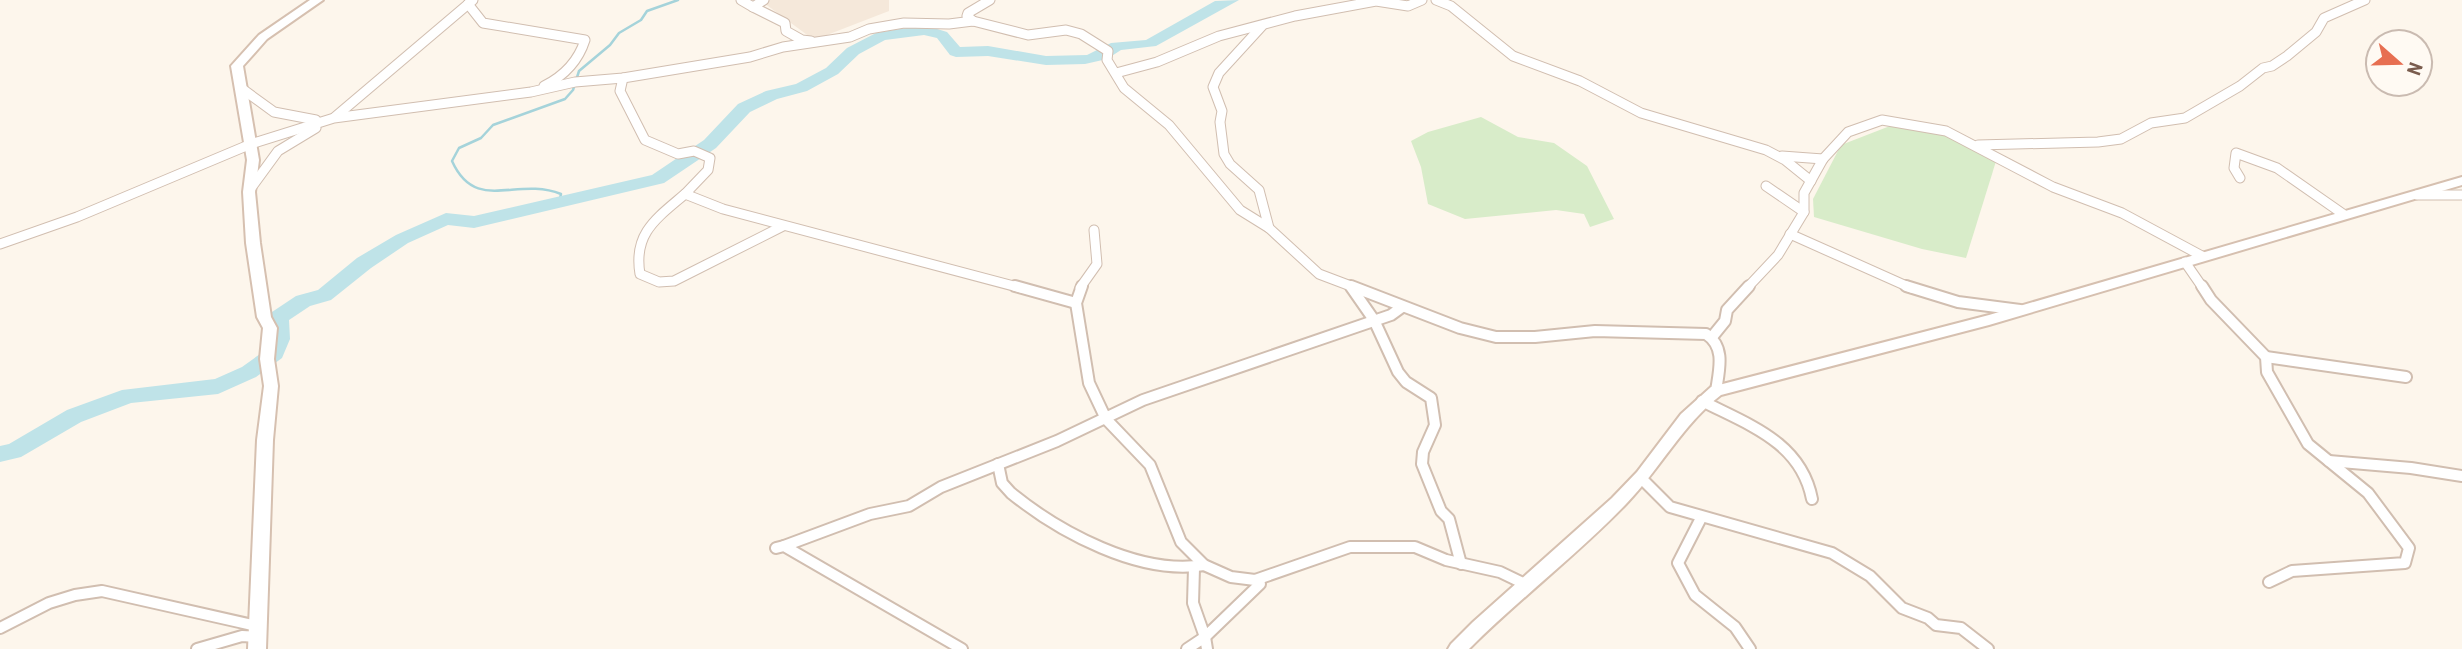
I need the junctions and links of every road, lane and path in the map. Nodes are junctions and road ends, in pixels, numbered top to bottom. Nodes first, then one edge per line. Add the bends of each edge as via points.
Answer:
1 (318, 0) edge
2 (741, 0) edge
3 (764, 0) edge
4 (990, 0) edge
5 (1422, 0) edge
6 (1436, 0) edge
7 (2365, 0) edge
8 (471, 2) edge
9 (754, 7) junction
10 (973, 21) junction
11 (1262, 26) junction
12 (815, 42) junction
13 (1116, 73) junction
14 (623, 78) junction
15 (241, 88) junction
16 (531, 92) junction
17 (334, 118) junction
18 (251, 144) junction
19 (1975, 145) junction
20 (1782, 156) junction
21 (1823, 159) junction
22 (2240, 178) dead end
23 (1811, 181) junction
24 (2462, 181) edge
25 (1766, 186) dead end
26 (249, 192) junction
27 (685, 194) junction
28 (2412, 195) junction
29 (2462, 195) edge
30 (1804, 212) junction
31 (2343, 214) junction
32 (783, 226) junction
33 (1269, 228) junction
34 (1094, 230) dead end
35 (1790, 234) junction
36 (0, 244) edge
37 (2202, 256) junction
38 (2185, 262) junction
39 (1351, 287) junction
40 (1076, 303) junction
41 (1402, 307) junction
42 (2024, 310) junction
43 (1374, 320) junction
44 (1712, 337) junction
45 (2266, 357) junction
46 (2406, 377) dead end
47 (1716, 391) junction
48 (1702, 401) junction
49 (1105, 419) junction
50 (2328, 461) junction
51 (998, 464) junction
52 (2462, 476) edge
53 (1641, 478) junction
54 (1812, 499) dead end
55 (1701, 518) junction
56 (1461, 564) junction
57 (1199, 566) junction
58 (2269, 582) dead end
59 (1260, 584) dead end
60 (1527, 585) junction
61 (0, 628) edge
62 (257, 637) edge
63 (1206, 643) edge
64 (197, 649) edge
65 (962, 649) edge
66 (1187, 649) edge
67 (1457, 649) edge
68 (1750, 649) edge
69 (1988, 649) edge

1 - 15 street via 245,54 237,66
2 - 9 street
3 - 9 street
4 - 10 street via 968,13
5 - 11 street via 1408,6 1376,1
6 - 20 street via 1451,6 1513,56 1580,81 1641,113
7 - 19 street via 2324,18 2316,32 2287,56 2185,118 2151,123 2122,139
8 - 16 street via 483,23 585,40 573,66
8 - 17 street
9 - 12 street via 785,23 786,31
10 - 12 street via 904,23
10 - 13 street via 1028,35 1066,30 1081,34 1108,51 1107,60
11 - 13 street via 1219,36 1157,62
11 - 33 street via 1219,73 1213,87 1222,111 1224,154 1259,190
12 - 14 street
13 - 33 street via 1124,88 1169,125 1240,209
14 - 16 street
14 - 27 street via 620,91 645,140 678,154 694,150 709,158 708,170
15 - 17 street via 251,92 263,107 291,118
15 - 18 street
16 - 17 street
17 - 18 street
17 - 26 street via 278,151
18 - 26 street
18 - 36 street via 77,218
19 - 21 street via 1946,131 1882,120 1848,132
19 - 37 street
20 - 21 street
20 - 23 street
21 - 23 street
22 - 31 street via 2234,168 2236,153 2277,168
23 - 30 street via 1804,193
24 - 28 street
25 - 30 street
26 - 62 street via 264,317 270,328
27 - 32 street via 706,206
27 - 32 street via 643,231 637,266 648,279 674,281
28 - 29 street
28 - 31 street
30 - 35 street
31 - 37 street
32 - 40 street
33 - 39 street via 1319,274
34 - 40 street via 1097,264 1079,289
35 - 42 street via 1896,285 1970,306
35 - 44 street via 1778,255 1727,310 1725,321
37 - 38 street
38 - 42 street
38 - 45 street via 2211,300
39 - 41 street
39 - 43 street
40 - 49 street via 1088,383
41 - 43 street
41 - 44 street via 1496,337 1668,331
42 - 47 street
43 - 49 street via 1143,400
43 - 56 street via 1398,372 1431,398 1435,425 1422,464 1449,520
44 - 47 street via 1721,350
45 - 46 street
45 - 50 street via 2267,372 2308,443
47 - 48 street
48 - 53 street
48 - 54 street via 1782,444 1812,486
49 - 51 street
49 - 57 street via 1150,466 1181,542
50 - 52 street
50 - 58 street via 2368,493 2409,548 2405,563 2292,571
51 - 57 street via 1002,484 1016,498 1070,535 1164,566
51 - 65 street via 942,486 909,506 870,514 780,547
53 - 55 street via 1670,507
53 - 60 street
55 - 68 street via 1678,563 1695,595 1735,627
55 - 69 street via 1832,553 1870,576 1902,608 1936,625 1961,628
56 - 57 street via 1415,547 1378,545 1350,547 1255,580
56 - 60 street via 1500,572
57 - 63 street via 1192,603
59 - 63 street
60 - 67 street
61 - 62 street via 28,611 79,592 102,591
62 - 64 street via 242,636
63 - 66 street

